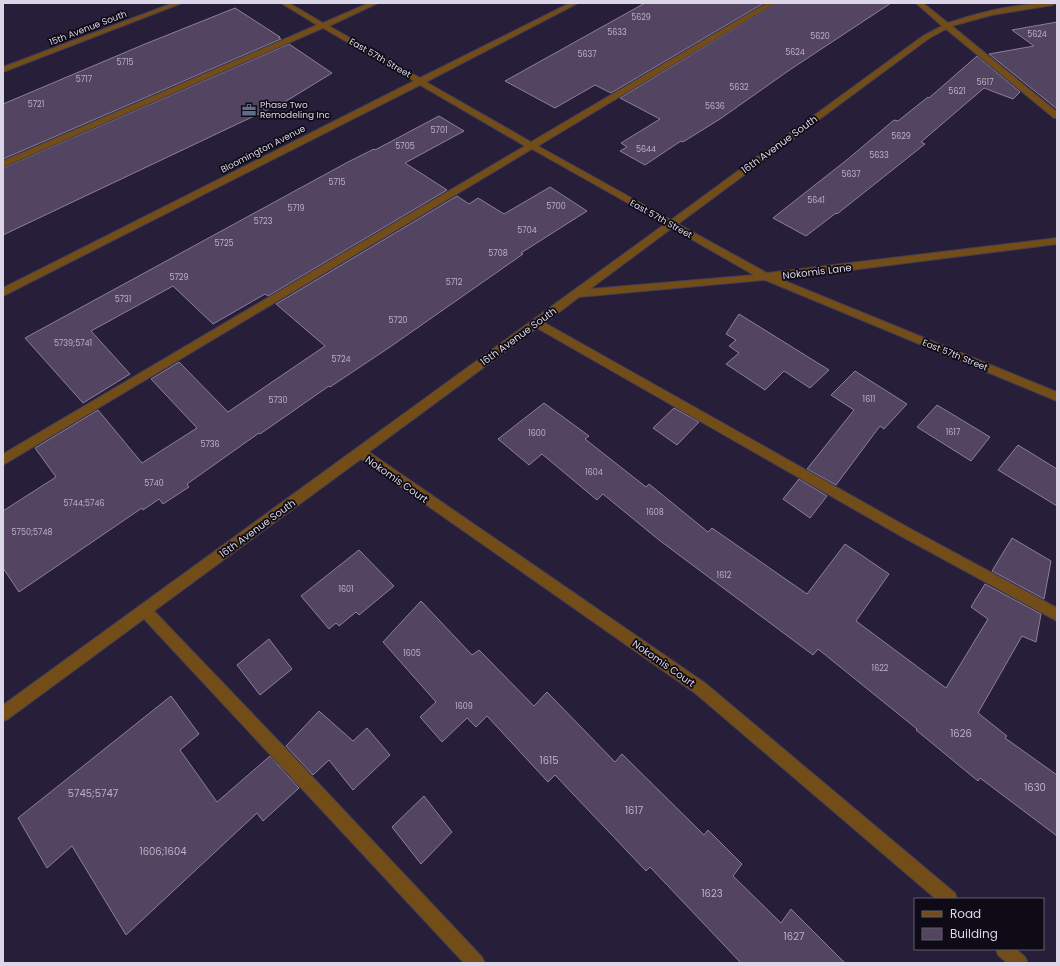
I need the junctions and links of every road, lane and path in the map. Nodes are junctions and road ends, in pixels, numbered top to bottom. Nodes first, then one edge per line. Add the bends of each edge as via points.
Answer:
1 (179, 3) edge
2 (284, 3) edge
3 (375, 3) edge
4 (575, 3) edge
5 (772, 3) edge
6 (919, 3) edge
7 (1053, 3) edge
8 (323, 26) junction
9 (948, 26) junction
10 (3, 70) edge
11 (420, 81) junction
12 (1057, 116) edge
13 (532, 146) junction
14 (3, 164) edge
15 (669, 224) junction
16 (1057, 241) edge
17 (766, 277) junction
18 (3, 292) edge
19 (576, 294) junction
20 (537, 323) junction
21 (1057, 397) edge
22 (360, 452) junction
23 (3, 460) edge
24 (144, 610) junction
25 (1057, 616) edge
26 (3, 714) edge
27 (948, 898) edge
28 (1005, 950) edge
29 (476, 963) edge
30 (1019, 963) edge

1 - 10 street, 15th Avenue South
2 - 8 street, East 57th Street
3 - 8 street
4 - 11 street, Bloomington Avenue
5 - 13 street
6 - 9 street
7 - 9 street, 16th Avenue South via 981,16
8 - 11 street, East 57th Street
8 - 14 street
9 - 12 street
9 - 15 street, 16th Avenue South via 916,44
11 - 13 street, East 57th Street
11 - 18 street, Bloomington Avenue
13 - 15 street, East 57th Street
13 - 23 street
15 - 17 street, East 57th Street
15 - 19 street, 16th Avenue South
16 - 17 street, Nokomis Lane
17 - 19 street, Nokomis Lane
17 - 21 street, East 57th Street
19 - 20 street, 16th Avenue South
20 - 22 street, 16th Avenue South
20 - 25 street
22 - 24 street, 16th Avenue South
22 - 27 street, Nokomis Court via 700,688
24 - 26 street, 16th Avenue South
24 - 29 street
28 - 30 street

